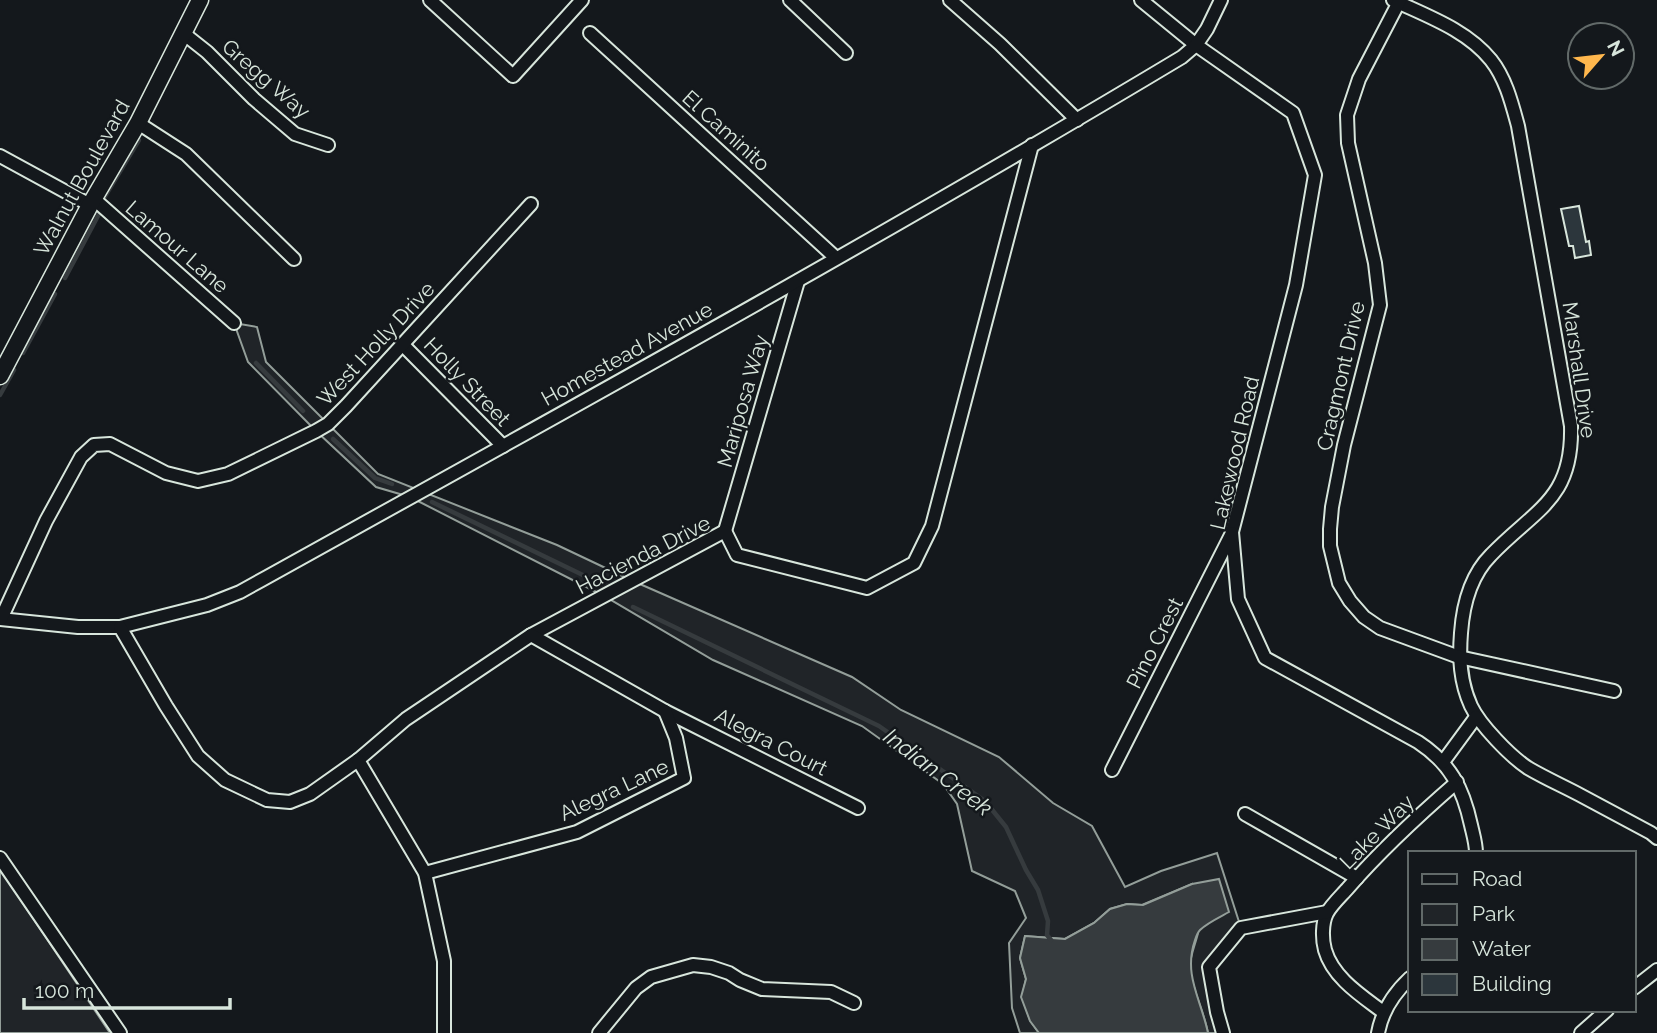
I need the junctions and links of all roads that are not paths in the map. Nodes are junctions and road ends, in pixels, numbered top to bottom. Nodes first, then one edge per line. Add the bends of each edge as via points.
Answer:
1 (200, 0) edge
2 (430, 0) edge
3 (582, 0) edge
4 (790, 0) edge
5 (950, 0) edge
6 (1141, 0) edge
7 (1221, 0) edge
8 (1397, 1) edge
9 (183, 33) junction
10 (590, 33) dead end
11 (1196, 45) junction
12 (846, 53) dead end
13 (1077, 120) junction
14 (138, 123) junction
15 (328, 145) dead end
16 (1032, 145) junction
17 (0, 156) edge
18 (92, 202) junction
19 (531, 204) dead end
20 (836, 258) junction
21 (294, 259) dead end
22 (798, 281) junction
23 (234, 323) dead end
24 (403, 345) junction
25 (0, 376) edge
26 (503, 446) junction
27 (725, 531) junction
28 (1232, 532) junction
29 (0, 619) edge
30 (120, 627) junction
31 (531, 635) junction
32 (1459, 657) junction
33 (1614, 691) dead end
34 (666, 711) junction
35 (1476, 717) junction
36 (358, 760) junction
37 (1443, 762) junction
38 (1112, 770) dead end
39 (1457, 782) junction
40 (858, 808) dead end
41 (1245, 814) dead end
42 (1657, 838) edge
43 (1476, 851) edge
44 (0, 858) edge
45 (425, 873) junction
46 (1357, 878) junction
47 (1327, 912) junction
48 (1657, 970) edge
49 (1408, 980) edge
50 (1636, 986) edge
51 (854, 1003) dead end
52 (1383, 1012) junction
53 (1605, 1012) edge
54 (120, 1033) edge
55 (444, 1033) edge
56 (599, 1033) edge
57 (1223, 1033) edge
58 (1378, 1033) edge
59 (1581, 1033) edge

1 - 9 street, Walnut Boulevard
2 - 3 street via 513,76
4 - 12 street
5 - 13 street
6 - 11 street, Lakewood Road
7 - 11 street, Homestead Avenue
8 - 32 street, Cragmont Drive via 1347,115 1348,143 1380,305 1344,445 1330,546 1339,583 1364,617 1380,628
8 - 32 street, Marshall Drive via 1461,34 1492,61 1503,80 1518,126 1572,426 1567,470 1558,489 1542,510 1489,556 1475,578 1462,618
9 - 14 street, Walnut Boulevard
9 - 15 street, Gregg Way via 295,134
10 - 20 street, El Caminito
11 - 13 street, Homestead Avenue
11 - 28 street, Lakewood Road via 1293,113 1315,175 1296,285
13 - 16 street, Homestead Avenue
14 - 18 street, Walnut Boulevard
14 - 21 street via 186,154
16 - 20 street, Homestead Avenue
16 - 27 street, Hacienda Drive via 932,526 914,563 867,588 737,555
17 - 18 street, Lamour Lane
18 - 23 street, Lamour Lane
18 - 25 street, Walnut Boulevard
19 - 24 street, West Holly Drive
20 - 22 street, Homestead Avenue
22 - 26 street, Homestead Avenue
22 - 27 street, Mariposa Way
24 - 26 street, Holly Street
24 - 29 street, West Holly Drive via 328,424 228,474 198,481 166,473 110,444 94,445 81,457 46,521
26 - 30 street, Homestead Avenue via 240,592
27 - 31 street, Hacienda Drive
28 - 37 street, Lakewood Road via 1238,599 1265,658 1418,742
28 - 38 street, Pino Crest
29 - 30 street, Homestead Avenue
30 - 36 street, Hacienda Drive via 198,756 225,780 268,800 290,802 310,794
31 - 34 street
31 - 36 street, Hacienda Drive via 407,719
32 - 33 street, Cragmont Drive
32 - 35 street, Marshall Drive
34 - 40 street, Alegra Court
34 - 45 street, Alegra Lane via 684,778 578,832
35 - 37 street
35 - 42 street, Marshall Drive via 1526,766
36 - 45 street
37 - 39 street, Lakewood Road
39 - 43 street, Lakewood Road
39 - 46 street, Lake Way
41 - 46 street
44 - 54 street
45 - 55 street via 444,961
46 - 47 street, Lake Way
47 - 52 street via 1323,937 1331,963 1353,989
47 - 57 street via 1241,928 1209,967
48 - 50 street
49 - 52 street
51 - 56 street via 831,992 762,989 729,973 693,965 651,977 636,988
52 - 58 street
53 - 59 street

